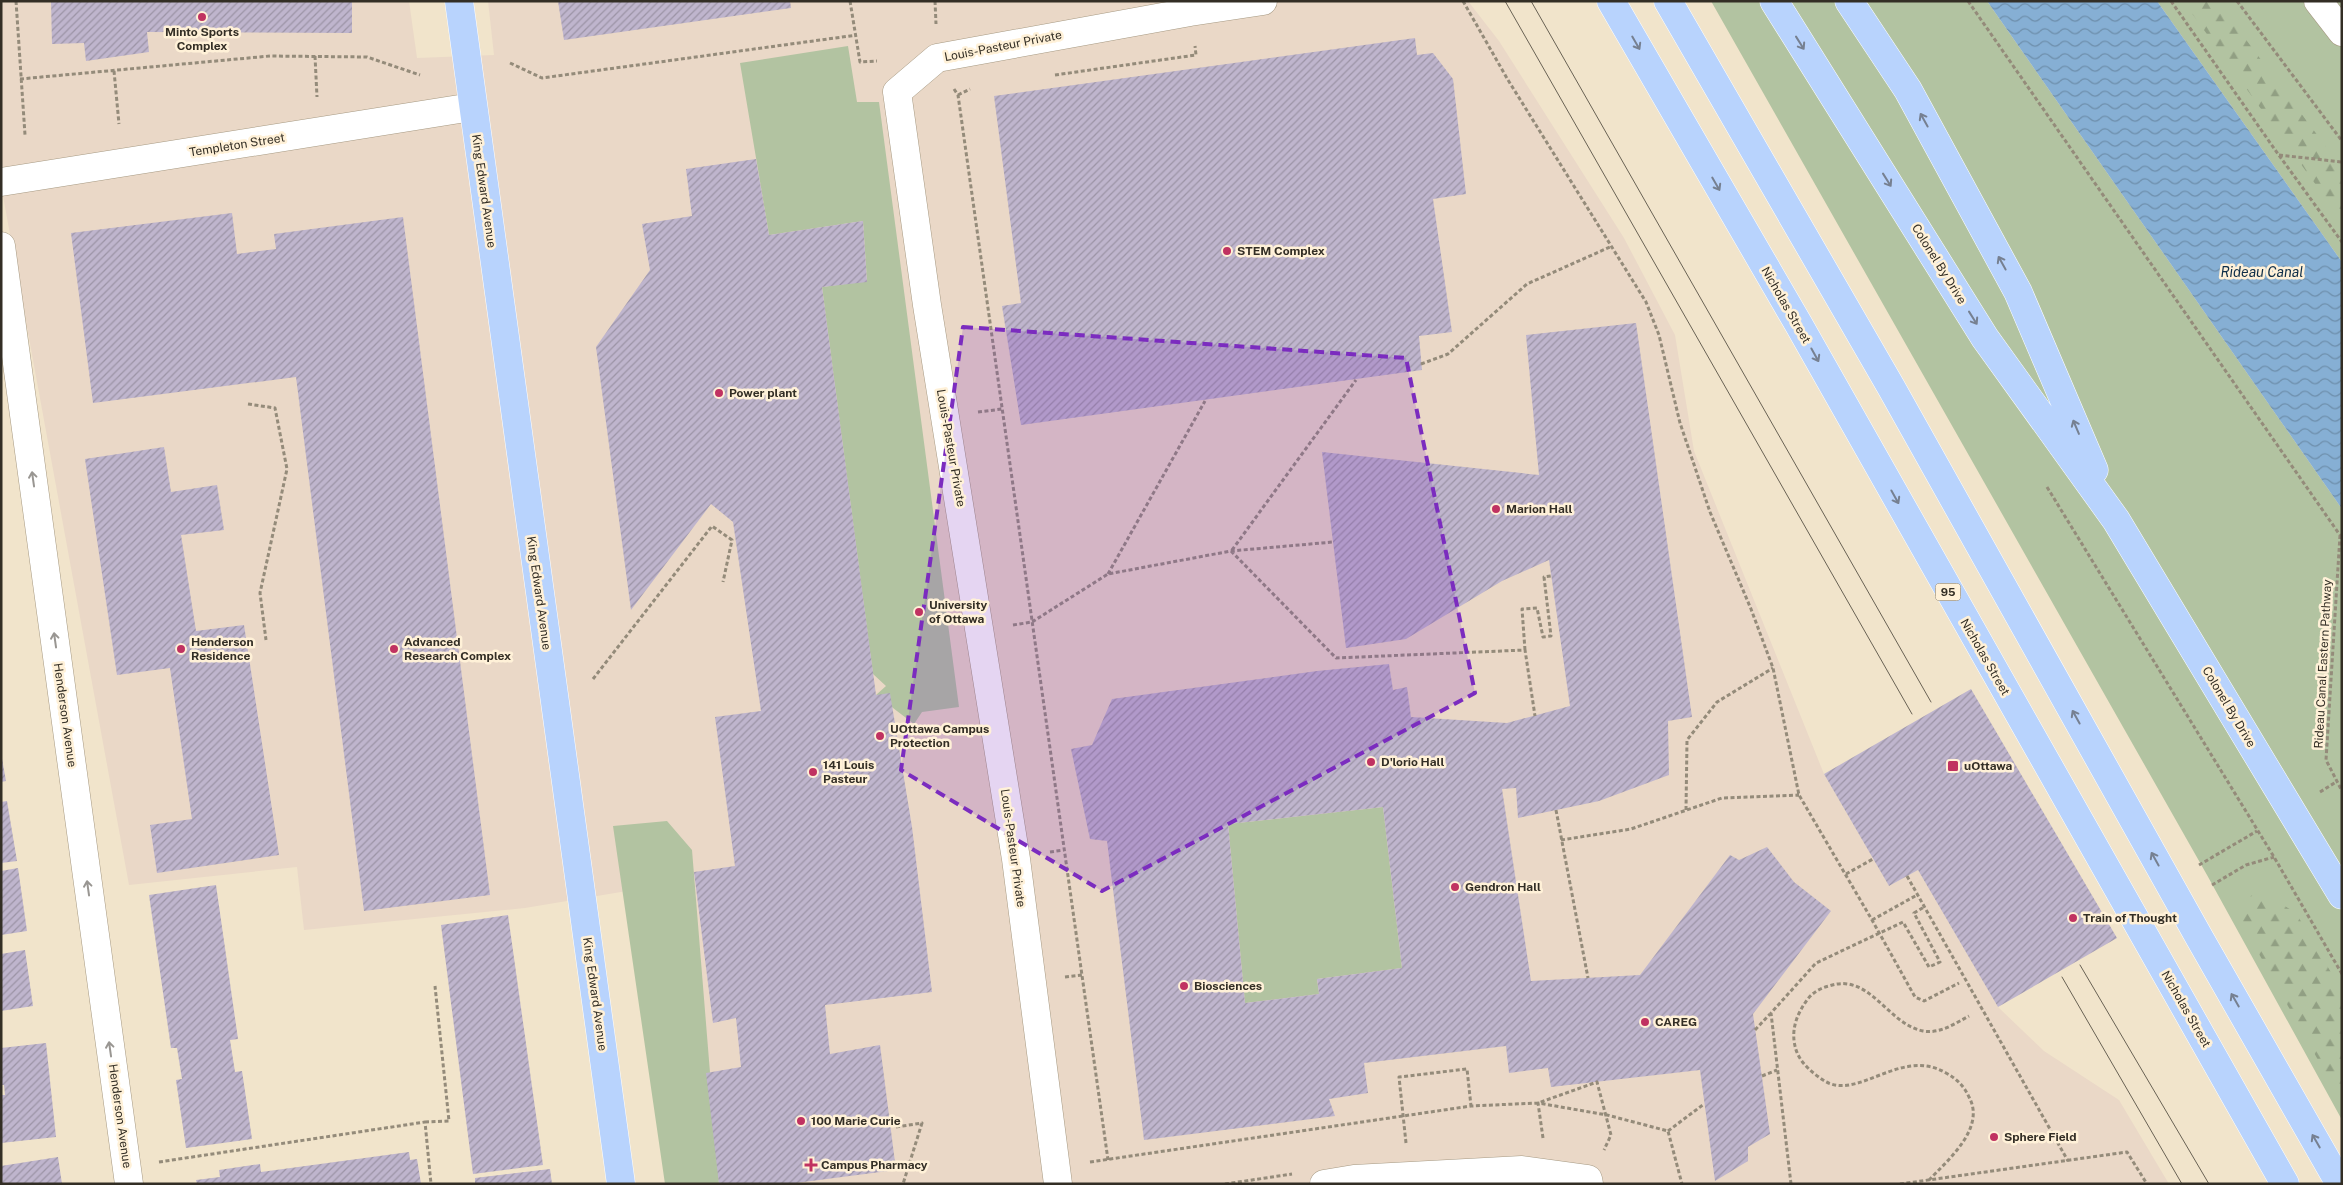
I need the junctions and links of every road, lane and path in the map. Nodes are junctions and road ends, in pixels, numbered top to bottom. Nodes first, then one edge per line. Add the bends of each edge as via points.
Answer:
1 (16, 1) edge
2 (459, 1) edge
3 (850, 1) edge
4 (935, 1) edge
5 (1263, 1) edge
6 (1463, 1) edge
7 (1611, 1) edge
8 (1668, 1) edge
9 (1774, 1) edge
10 (1849, 1) edge
11 (1968, 1) edge
12 (2171, 1) edge
13 (2237, 1) edge
14 (2318, 1) edge
15 (2342, 32) edge
16 (857, 35) junction
17 (315, 56) junction
18 (937, 58) junction
19 (879, 61) dead end
20 (510, 63) dead end
21 (114, 71) junction
22 (420, 75) dead end
23 (20, 79) junction
24 (318, 100) dead end
25 (472, 107) junction
26 (119, 124) dead end
27 (25, 135) dead end
28 (2342, 141) edge
29 (2278, 154) junction
30 (2342, 162) edge
31 (1, 182) edge
32 (2342, 242) edge
33 (1, 246) edge
34 (1610, 246) junction
35 (1421, 364) dead end
36 (1356, 380) dead end
37 (1205, 401) dead end
38 (248, 404) dead end
39 (2116, 520) junction
40 (2341, 536) edge
41 (1334, 542) dead end
42 (1232, 550) junction
43 (1108, 574) junction
44 (1552, 576) dead end
45 (723, 582) dead end
46 (1032, 622) junction
47 (978, 630) junction
48 (266, 640) dead end
49 (1525, 650) junction
50 (1773, 668) junction
51 (593, 679) dead end
52 (1535, 716) dead end
53 (2336, 782) junction
54 (2342, 791) edge
55 (2317, 793) dead end
56 (1799, 795) junction
57 (1556, 810) dead end
58 (1686, 810) junction
59 (2257, 831) dead end
60 (1561, 840) junction
61 (2279, 855) dead end
62 (2274, 857) junction
63 (1873, 860) dead end
64 (2199, 866) dead end
65 (1846, 874) junction
66 (1906, 876) dead end
67 (2212, 885) dead end
68 (1917, 895) junction
69 (2342, 896) edge
70 (1924, 907) junction
71 (1872, 920) junction
72 (1880, 934) junction
73 (2342, 974) edge
74 (1588, 978) dead end
75 (1959, 983) dead end
76 (435, 986) dead end
77 (1771, 1013) junction
78 (1969, 1016) dead end
79 (1755, 1030) dead end
80 (1777, 1070) junction
81 (1762, 1076) dead end
82 (1538, 1103) junction
83 (1704, 1104) dead end
84 (1471, 1106) junction
85 (1607, 1115) junction
86 (1403, 1117) junction
87 (425, 1122) junction
88 (896, 1127) dead end
89 (1668, 1131) junction
90 (1543, 1143) dead end
91 (1108, 1160) junction
92 (2068, 1161) junction
93 (1083, 1163) dead end
94 (128, 1175) edge
95 (1410, 1176) junction
96 (1929, 1180) junction
97 (1588, 1181) edge
98 (431, 1184) edge
99 (621, 1184) edge
100 (903, 1184) edge
101 (1058, 1184) edge
102 (1324, 1184) edge
103 (1682, 1184) edge
104 (1791, 1184) edge
105 (1900, 1184) edge
106 (2146, 1184) edge
107 (2285, 1184) edge
108 (2340, 1184) edge

1 - 23 path
2 - 25 main road, King Edward Avenue
3 - 16 path
4 - 18 path
5 - 18 street, Louis-Pasteur Private
6 - 34 path
7 -> 107 main road, Nicholas Street / 95 via 1799,325
108 -> 8 main road via 1843,303
9 -> 39 main road, Colonel By Drive via 1985,338
39 -> 10 main road, Colonel By Drive via 2018,292 1908,90
11 - 40 path
12 - 29 path
13 - 28 path
14 - 15 street
16 - 19 path via 860,62
16 - 20 path via 542,78
17 - 21 path via 270,56
17 - 22 path via 367,57
17 - 24 path
18 - 46 path via 958,95
18 - 47 street, Louis-Pasteur Private via 897,92
21 - 23 path
21 - 26 path
23 - 27 path
25 - 31 street, Templeton Street
25 - 99 main road, King Edward Avenue
29 - 30 path
29 - 32 path
94 -> 33 street, Henderson Avenue
34 - 35 path via 1527,284 1448,354
34 - 50 path via 1646,302 1659,335 1680,424 1710,512
36 - 42 path
37 - 43 path
38 - 48 path via 275,408 287,469 260,593
39 - 69 main road, Colonel By Drive
40 - 53 path, Rideau Canal Eastern Pathway via 2326,760
41 - 42 path
42 - 43 path
42 - 49 path via 1336,658
43 - 46 path
44 - 49 path via 1544,577 1551,636 1543,637 1537,608 1522,609
45 - 51 path via 732,540 712,526
46 - 47 path
46 - 91 path
47 - 101 street, Louis-Pasteur Private via 1016,859
49 - 52 path
50 - 56 path
50 - 58 path via 1717,702 1687,740
53 - 54 path, Rideau Canal Eastern Pathway
53 - 55 path
56 - 58 path via 1722,798
56 - 65 path
57 - 60 path
58 - 60 path via 1631,829
59 - 64 path
60 - 74 path
61 - 62 path
62 - 67 path via 2246,864
62 - 73 path
63 - 65 path
65 - 71 path
66 - 68 path
68 - 70 path
68 - 71 path
70 - 72 path via 1914,913 1940,962 1929,967 1904,922
70 - 92 path
71 - 72 path
72 - 75 path via 1915,997 1924,1000
72 - 77 path via 1816,963
76 - 87 path via 449,1121
77 - 79 path
77 - 80 path
78 - 96 path via 1942,1030 1923,1030 1896,1018 1863,989 1840,983 1817,990 1798,1013 1793,1034 1798,1056 1828,1083 1844,1086 1890,1070 1923,1065 1940,1069 1964,1087 1971,1100 1972,1111 1968,1132 1957,1150
80 - 81 path
80 - 104 path
82 - 84 path
82 - 85 path
82 - 85 path via 1597,1082
82 - 90 path
83 - 89 path
84 - 86 path
84 - 86 path via 1467,1069 1400,1077
85 - 89 path
85 - 97 path via 1611,1135
86 - 91 path
86 - 95 path
87 - 94 path
87 - 98 path
88 - 100 path via 922,1123
89 - 103 path
91 - 93 path
92 - 96 path
92 - 106 path via 2127,1152
95 - 97 street via 1522,1170
95 - 102 street
96 - 105 path

